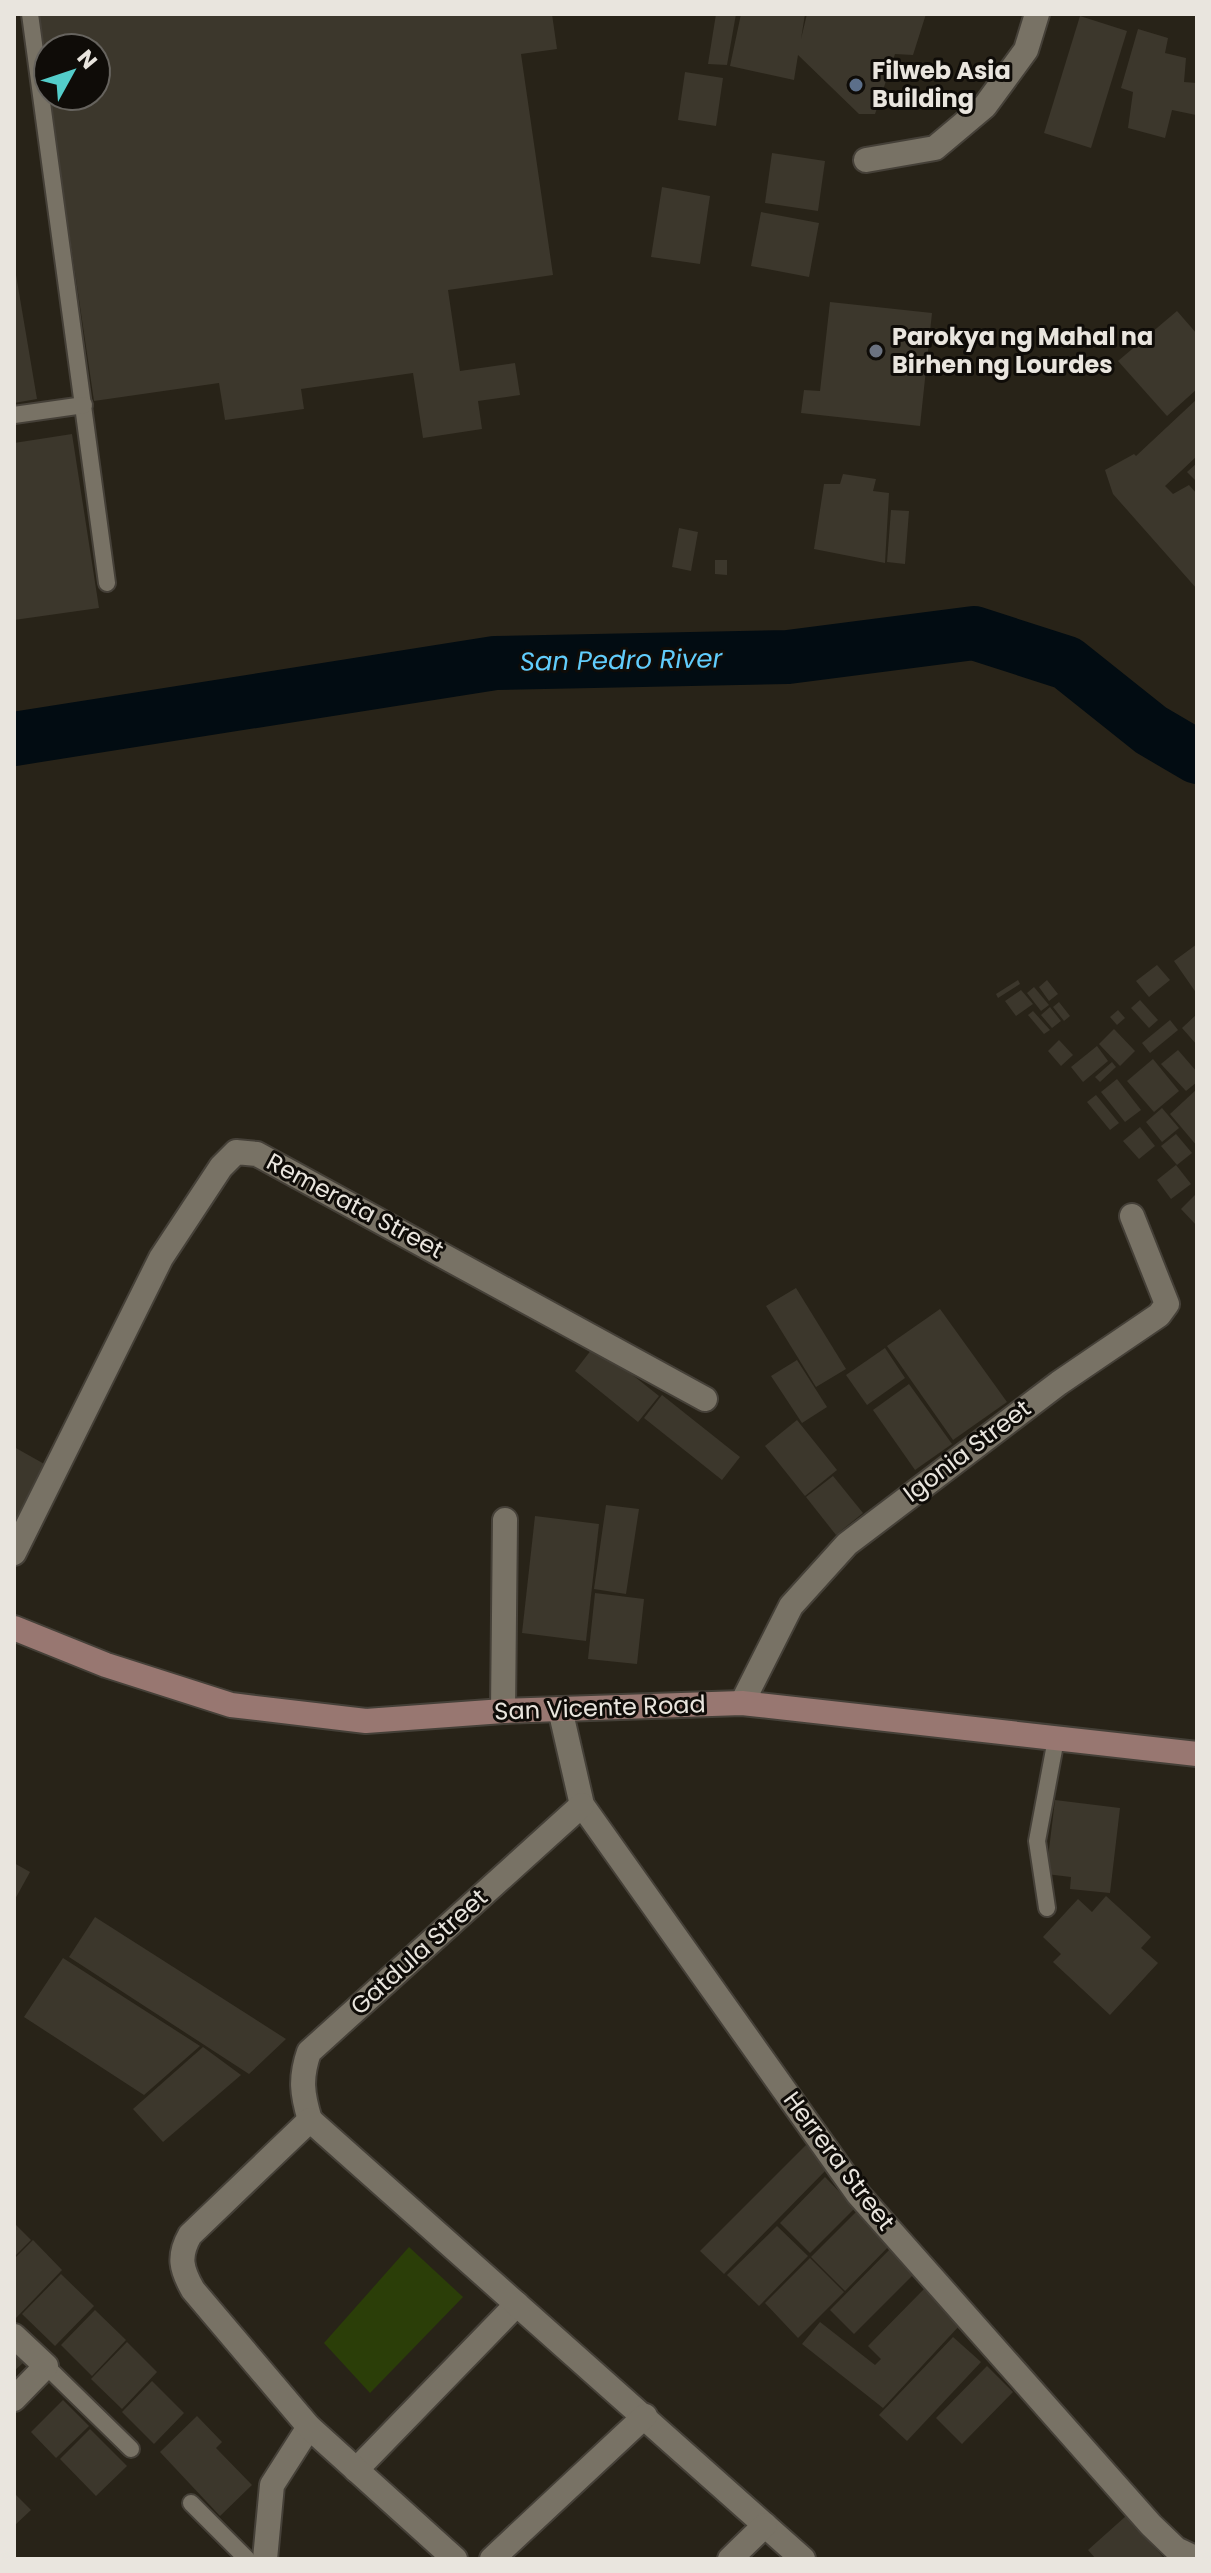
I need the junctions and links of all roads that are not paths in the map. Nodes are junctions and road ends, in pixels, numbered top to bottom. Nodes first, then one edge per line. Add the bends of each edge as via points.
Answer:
1 (30, 14) edge
2 (1037, 14) edge
3 (866, 160) dead end
4 (84, 405) junction
5 (14, 415) edge
6 (107, 583) dead end
7 (1132, 1216) dead end
8 (705, 1399) dead end
9 (505, 1520) dead end
10 (14, 1553) edge
11 (14, 1628) edge
12 (742, 1703) junction
13 (560, 1709) junction
14 (503, 1711) junction
15 (1056, 1739) junction
16 (1197, 1754) edge
17 (582, 1805) junction
18 (1047, 1908) dead end
19 (310, 2120) junction
20 (517, 2304) junction
21 (14, 2336) edge
22 (46, 2366) junction
23 (14, 2399) edge
24 (645, 2416) junction
25 (309, 2427) junction
26 (131, 2449) dead end
27 (356, 2470) junction
28 (191, 2503) dead end
29 (765, 2525) junction
30 (247, 2559) edge
31 (265, 2559) edge
32 (455, 2559) edge
33 (492, 2559) edge
34 (730, 2559) edge
35 (803, 2559) edge
36 (1197, 2559) edge

1 - 4 lane
2 - 3 street via 1026,50 985,106 935,148
4 - 5 lane
4 - 6 lane
7 - 12 street, Igonia Street via 1163,1288 1167,1304 1159,1315 1059,1383 847,1544 791,1606
8 - 10 street, Remerata Street via 257,1154 236,1152 161,1258
9 - 14 street
11 - 14 main road, San Vicente Road via 106,1665 231,1705 366,1721
12 - 13 main road, San Vicente Road
12 - 15 main road, San Vicente Road
13 - 14 main road, San Vicente Road
13 - 17 street, Herrera Street
15 - 16 main road, San Vicente Road
15 - 18 lane via 1037,1841
17 - 19 street, Gatdula Street via 309,2052 302,2094
17 - 36 street, Herrera Street via 858,2194 1151,2525 1176,2549
19 - 20 street
19 - 25 street via 190,2235 180,2259 193,2290
20 - 24 street
20 - 27 street
21 - 22 street
22 - 23 street
22 - 26 lane
24 - 29 street
24 - 33 street
25 - 27 street
25 - 31 street via 272,2485
27 - 32 street
28 - 30 lane
29 - 34 street
29 - 35 street

